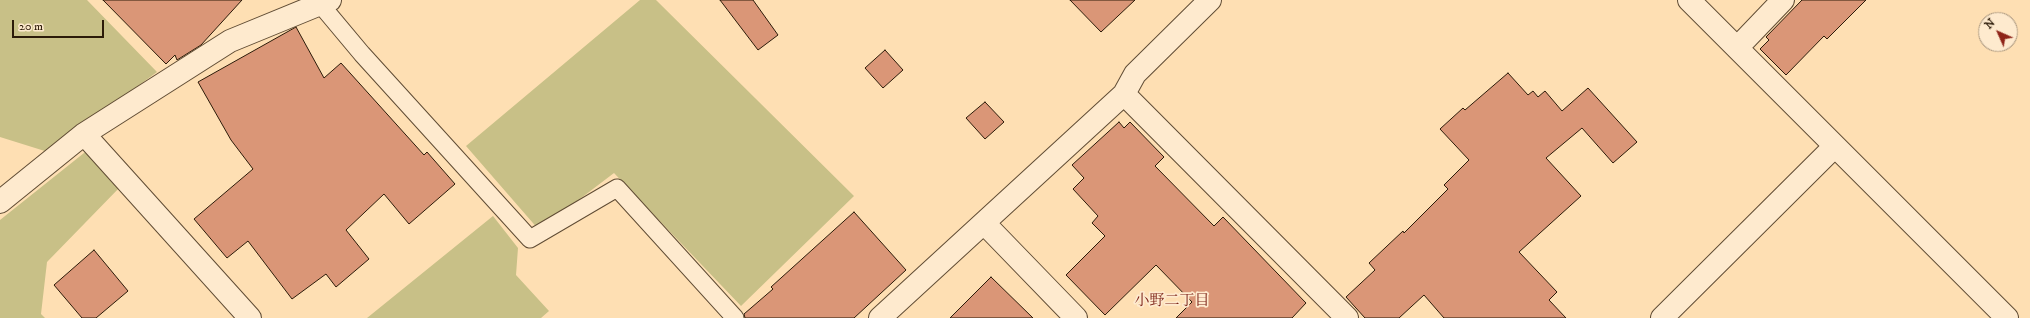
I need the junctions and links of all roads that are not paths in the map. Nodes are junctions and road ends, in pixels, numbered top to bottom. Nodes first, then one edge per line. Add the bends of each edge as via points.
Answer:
1 (1210, 0) edge
2 (1688, 0) edge
3 (1783, 0) edge
4 (325, 2) edge
5 (1737, 48) junction
6 (1124, 94) junction
7 (84, 134) junction
8 (1835, 146) junction
9 (0, 202) edge
10 (984, 223) junction
11 (250, 318) edge
12 (736, 318) edge
13 (880, 318) edge
14 (1076, 318) edge
15 (1347, 318) edge
16 (1662, 318) edge
17 (2007, 318) edge

1 - 6 street via 1135,74
2 - 5 street
3 - 5 street
4 - 7 street via 230,41
4 - 12 lane via 362,54 530,239 617,188
5 - 8 street
6 - 10 street
6 - 15 street
7 - 9 street
7 - 11 street
8 - 16 street
8 - 17 street
10 - 13 street
10 - 14 street

